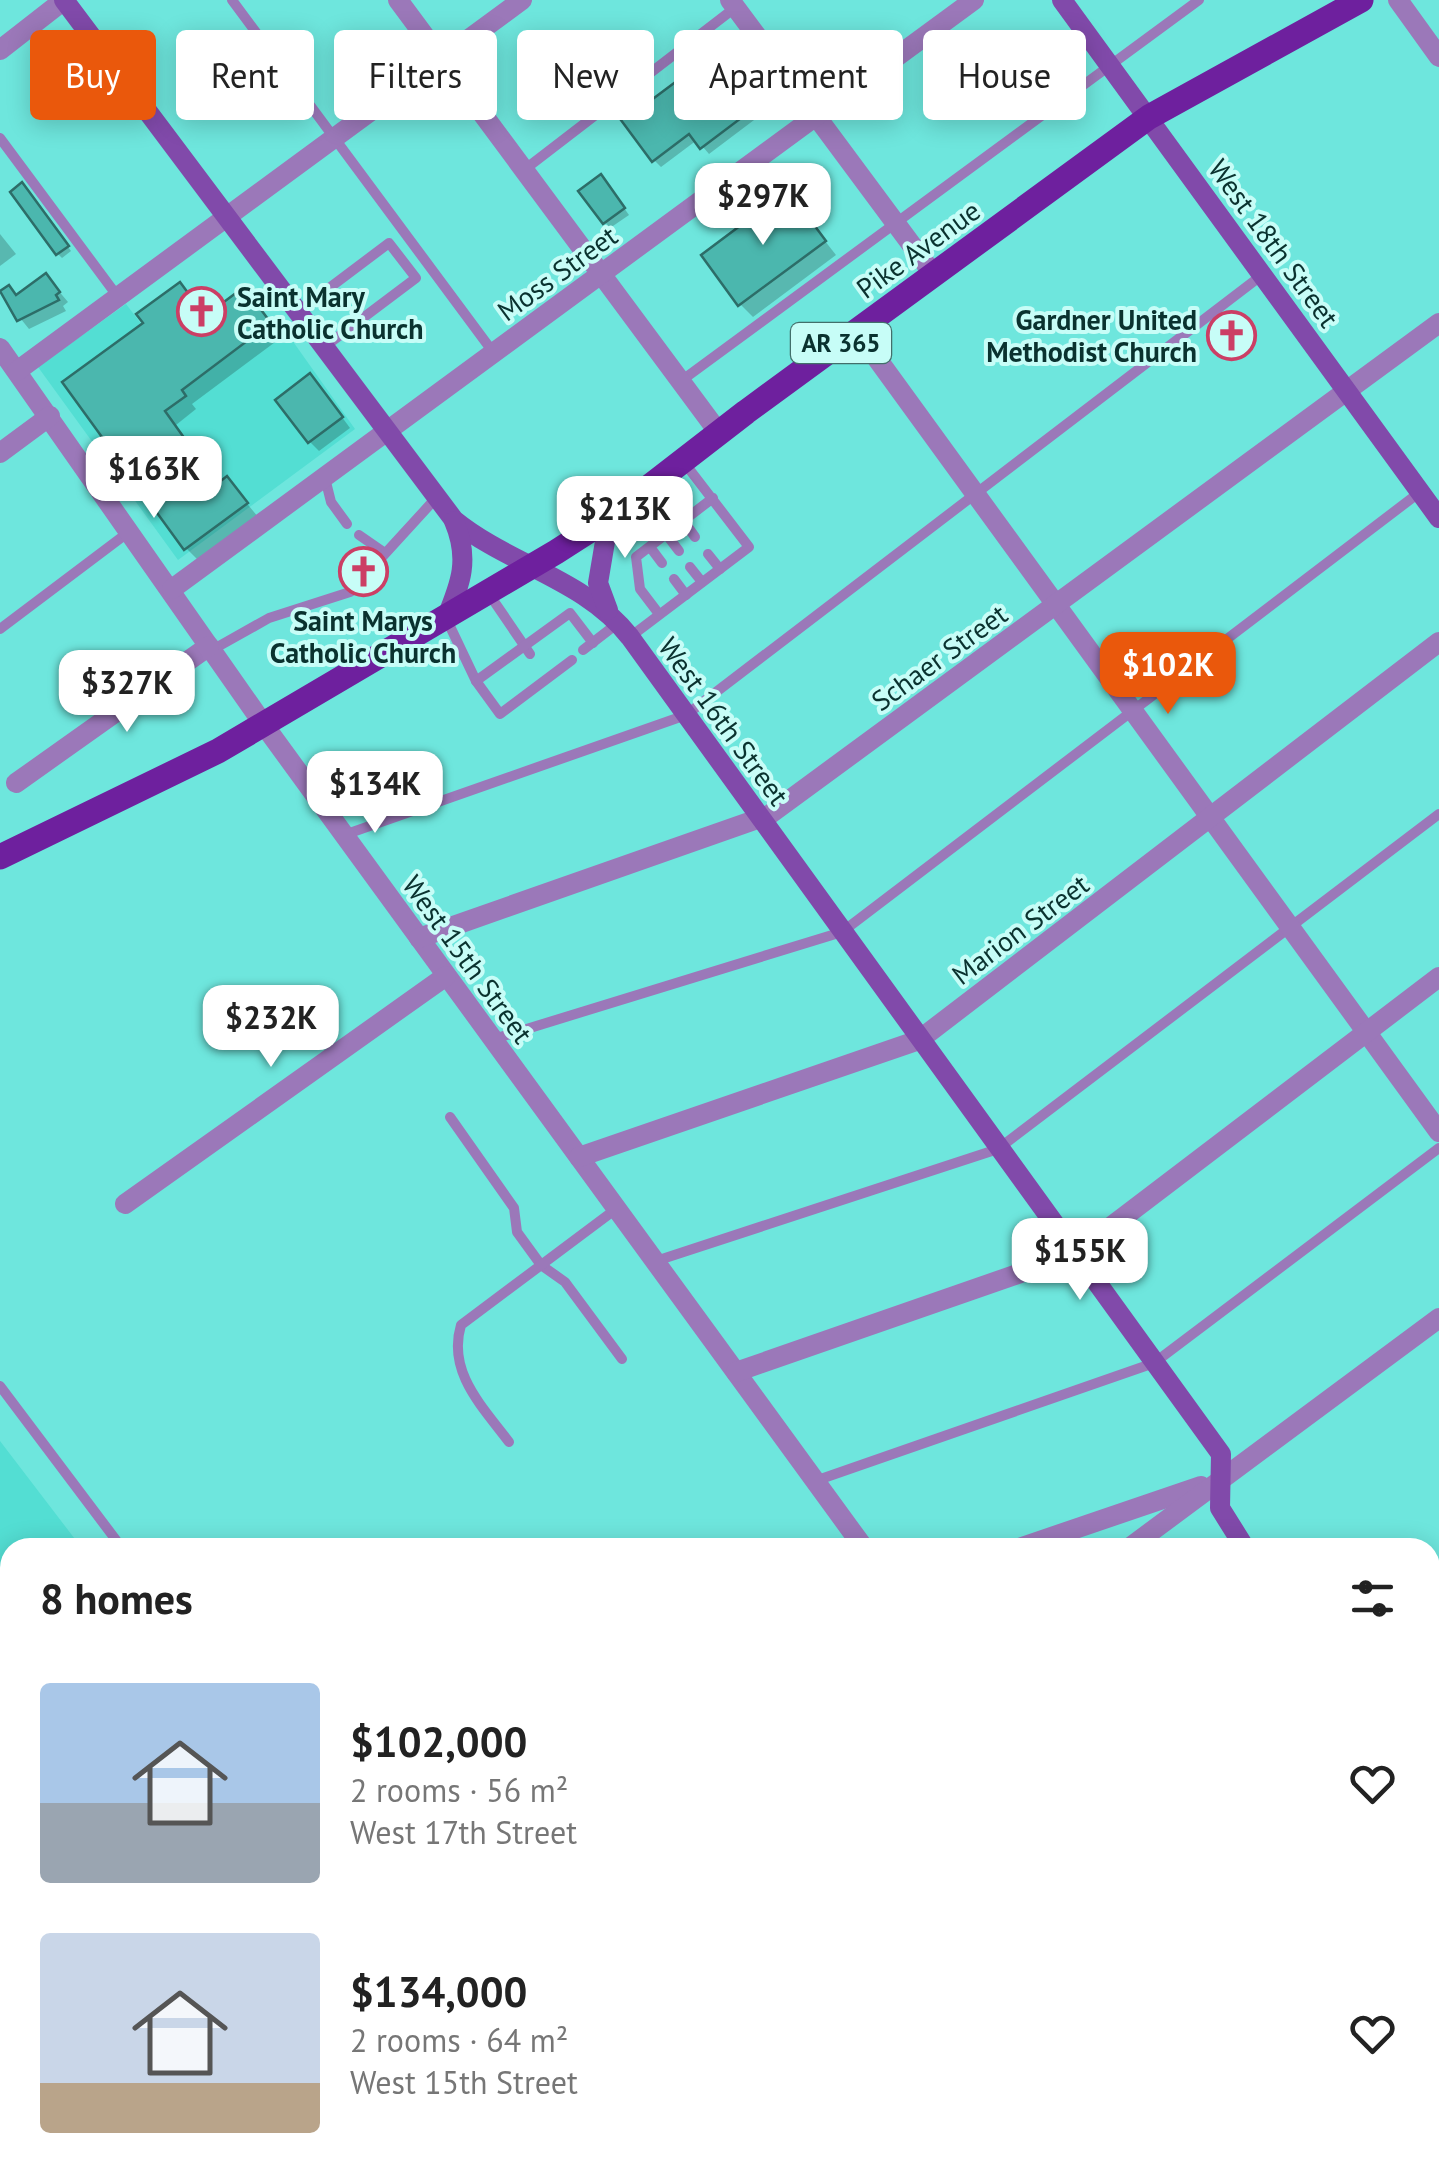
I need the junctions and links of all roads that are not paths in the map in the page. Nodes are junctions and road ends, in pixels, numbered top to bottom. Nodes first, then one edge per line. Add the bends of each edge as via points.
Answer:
1 (64, 0) edge
2 (232, 0) edge
3 (398, 0) edge
4 (522, 0) edge
5 (974, 0) edge
6 (1062, 0) edge
7 (1198, 0) edge
8 (1361, 0) edge
9 (1398, 0) edge
10 (733, 4) edge
11 (420, 30) edge
12 (481, 30) edge
13 (752, 30) edge
14 (0, 50) edge
15 (903, 52) edge
16 (1439, 57) edge
17 (1110, 65) junction
18 (1149, 118) junction
19 (359, 120) edge
20 (487, 120) edge
21 (811, 120) edge
22 (819, 120) edge
23 (0, 138) edge
24 (334, 138) junction
25 (524, 170) junction
26 (225, 218) junction
27 (896, 223) junction
28 (601, 274) junction
29 (934, 275) junction
30 (1263, 275) junction
31 (118, 296) junction
32 (296, 313) junction
33 (1439, 323) edge
34 (856, 331) junction
35 (0, 348) edge
36 (322, 349) junction
37 (494, 353) junction
38 (16, 371) junction
39 (681, 381) junction
40 (1345, 389) junction
41 (50, 416) junction
42 (719, 432) junction
43 (385, 433) junction
44 (0, 453) edge
45 (683, 460) junction
46 (325, 477) junction
47 (1420, 492) junction
48 (976, 494) junction
49 (436, 498) junction
50 (713, 498) junction
51 (608, 518) junction
52 (1439, 518) edge
53 (454, 520) junction
54 (683, 520) junction
55 (347, 524) dead end
56 (130, 530) junction
57 (359, 534) dead end
58 (666, 534) junction
59 (695, 536) dead end
60 (650, 547) junction
61 (678, 552) dead end
62 (385, 553) junction
63 (708, 554) dead end
64 (662, 564) dead end
65 (532, 566) junction
66 (690, 566) dead end
67 (720, 570) junction
68 (674, 578) dead end
69 (702, 582) junction
70 (172, 590) junction
71 (489, 593) junction
72 (686, 595) junction
73 (1056, 605) junction
74 (659, 614) junction
75 (446, 619) junction
76 (619, 623) junction
77 (0, 629) edge
78 (1439, 642) edge
79 (210, 648) junction
80 (528, 650) junction
81 (565, 660) dead end
82 (476, 681) junction
83 (521, 683) dead end
84 (528, 694) junction
85 (1133, 711) junction
86 (686, 715) junction
87 (264, 725) junction
88 (16, 783) dead end
89 (1439, 814) edge
90 (1210, 817) junction
91 (760, 818) junction
92 (344, 835) junction
93 (0, 857) edge
94 (1290, 927) junction
95 (842, 932) junction
96 (419, 938) junction
97 (446, 976) junction
98 (1439, 977) edge
99 (1367, 1032) junction
100 (494, 1040) junction
101 (919, 1040) junction
102 (450, 1117) dead end
103 (1439, 1132) edge
104 (1439, 1148) edge
105 (998, 1149) junction
106 (579, 1157) junction
107 (125, 1204) dead end
108 (617, 1209) junction
109 (1075, 1254) junction
110 (655, 1261) junction
111 (541, 1265) junction
112 (1439, 1318) edge
113 (622, 1359) dead end
114 (1154, 1362) junction
115 (736, 1372) junction
116 (0, 1386) edge
117 (509, 1442) dead end
118 (1222, 1479) junction
119 (816, 1480) junction
120 (114, 1538) edge
121 (857, 1538) edge
122 (1048, 1538) edge
123 (1142, 1538) edge
124 (1239, 1538) edge

1 - 14 street
1 - 26 street, West 16th Street
2 - 24 lane
3 - 11 street
4 - 12 street
5 - 15 street, Moss Street
6 - 17 street, West 18th Street
7 - 17 lane
8 - 18 main road, Pike Avenue / AR 365
9 - 16 street
10 - 13 street
10 - 25 lane
17 - 18 street, West 18th Street
17 - 27 lane
18 - 29 main road, Pike Avenue / AR 365
18 - 30 street, West 18th Street
19 - 24 street
20 - 25 street
21 - 28 street, Moss Street
22 - 27 street
23 - 31 lane
24 - 26 street
24 - 37 lane
25 - 28 street
26 - 31 street
26 - 32 street, West 16th Street
27 - 29 street
27 - 39 lane
28 - 37 street, Moss Street
28 - 39 street
29 - 34 main road, Pike Avenue / AR 365
30 - 40 street, West 18th Street
30 - 48 lane
31 - 38 street
32 - 36 street, West 16th Street
32 - 36 lane via 389,243 416,278
33 - 40 street, Schaer Street
34 - 42 main road, Pike Avenue / AR 365
34 - 48 street
35 - 38 street, West 15th Street
36 - 43 street, West 16th Street
37 - 43 street, Moss Street
38 - 41 street, West 15th Street
39 - 42 street
40 - 47 street, West 18th Street
40 - 73 street, Schaer Street
41 - 44 street
41 - 56 street, West 15th Street
42 - 45 main road, Pike Avenue / AR 365
43 - 46 street, Moss Street
43 - 49 street, West 16th Street
45 - 50 lane
45 - 51 main road, Pike Avenue / AR 365
46 - 55 lane via 331,502
46 - 70 street, Moss Street
47 - 52 street, West 18th Street
47 - 85 lane
48 - 73 street
48 - 86 lane
49 - 53 street, West 16th Street
49 - 62 lane
50 - 54 lane
50 - 67 lane via 750,546
51 - 65 main road, Pike Avenue / AR 365
51 - 76 street via 598,583
53 - 65 street, West 16th Street via 478,540
53 - 75 street via 466,556
54 - 58 lane
54 - 59 lane
56 - 70 street, West 15th Street
56 - 77 lane
57 - 62 lane
58 - 60 lane
58 - 61 lane
60 - 64 lane
60 - 74 lane via 636,558 640,589
62 - 79 lane via 350,592 269,618
63 - 67 lane
65 - 71 main road, Pike Avenue / AR 365
65 - 76 street, West 16th Street
66 - 69 lane
67 - 69 lane
68 - 72 lane
69 - 72 lane
70 - 79 street, West 15th Street
71 - 75 main road, Pike Avenue / AR 365
71 - 80 lane
72 - 74 lane
73 - 85 street
73 - 91 street, Schaer Street
74 - 76 lane
75 - 82 lane
75 - 87 main road, Pike Avenue / AR 365
76 - 80 lane via 588,647 570,613
76 - 86 street, West 16th Street
78 - 90 street, Marion Street
79 - 87 street, West 15th Street
79 - 88 street
80 - 82 lane
81 - 84 lane
82 - 84 lane via 500,714
83 - 84 lane
85 - 90 street
85 - 95 lane
86 - 91 street, West 16th Street
86 - 92 lane
87 - 92 street, West 15th Street
87 - 93 main road, Pike Avenue / AR 365
89 - 94 lane
90 - 94 street
90 - 101 street, Marion Street
91 - 95 street, West 16th Street
91 - 96 street, Schaer Street
92 - 96 street, West 15th Street
94 - 99 street
94 - 105 lane
95 - 100 lane
95 - 101 street, West 16th Street
96 - 97 street, West 15th Street
97 - 100 street, West 15th Street
97 - 107 street
98 - 99 street
99 - 103 street
99 - 109 street
100 - 106 street, West 15th Street
101 - 105 street, West 16th Street
101 - 106 street, Marion Street
102 - 111 lane via 514,1208 517,1232
104 - 114 lane
105 - 109 street, West 16th Street
105 - 110 lane
106 - 108 street, West 15th Street
108 - 110 street, West 15th Street
108 - 111 lane
109 - 114 street, West 16th Street
109 - 115 street
110 - 115 street, West 15th Street
111 - 113 lane via 565,1282
111 - 117 lane via 461,1325 455,1344 464,1381
112 - 118 street
114 - 118 street, West 16th Street via 1220,1454
114 - 119 lane
115 - 119 street, West 15th Street
116 - 120 lane
118 - 122 street
118 - 123 street
118 - 124 street, West 16th Street via 1220,1508
119 - 121 street, West 15th Street

